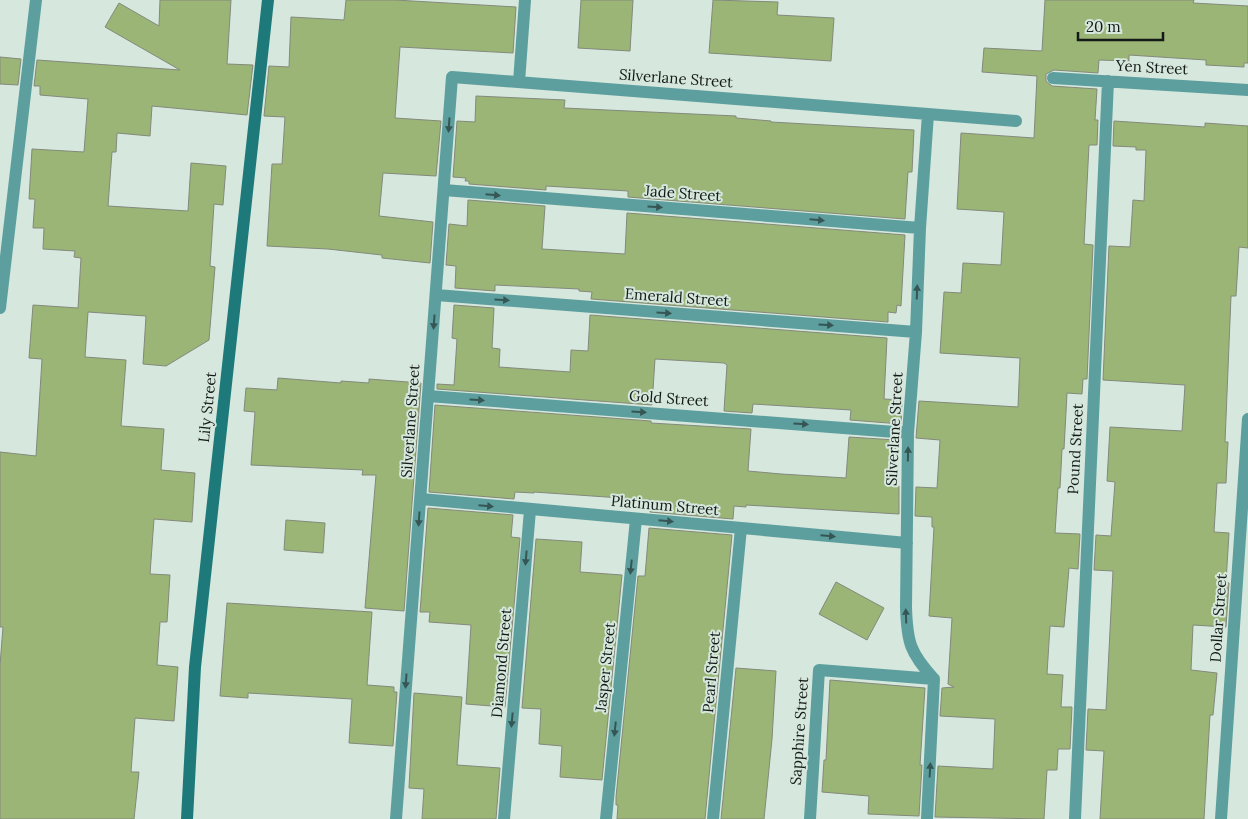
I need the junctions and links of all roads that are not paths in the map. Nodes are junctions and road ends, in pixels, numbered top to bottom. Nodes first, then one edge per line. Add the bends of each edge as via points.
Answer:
1 (36, 0) edge
2 (268, 0) edge
3 (525, 0) edge
4 (1054, 78) dead end
5 (1108, 81) junction
6 (519, 82) junction
7 (1248, 90) edge
8 (928, 114) junction
9 (1016, 121) dead end
10 (444, 190) junction
11 (920, 228) junction
12 (436, 295) junction
13 (0, 308) edge
14 (916, 332) junction
15 (428, 396) junction
16 (1248, 420) edge
17 (908, 433) junction
18 (420, 500) junction
19 (530, 510) junction
20 (636, 519) junction
21 (741, 528) junction
22 (907, 543) junction
23 (934, 679) junction
24 (187, 819) edge
25 (396, 819) edge
26 (504, 819) edge
27 (606, 819) edge
28 (713, 819) edge
29 (810, 819) edge
30 (927, 819) edge
31 (1075, 819) edge
32 (1221, 819) edge

1 - 13 street
2 - 24 street, Lily Street via 195,667
3 - 6 street
4 - 5 street, Yen Street
5 - 7 street, Yen Street
5 - 31 street, Pound Street
6 - 8 street, Silverlane Street
6 -> 10 street, Silverlane Street via 452,77
8 - 9 street
8 - 11 street, Silverlane Street
10 -> 11 street, Jade Street
10 - 12 street, Silverlane Street
14 -> 11 street, Silverlane Street
12 -> 14 street, Emerald Street
12 -> 15 street, Silverlane Street
14 - 17 street, Silverlane Street
15 -> 17 street, Gold Street
15 - 18 street, Silverlane Street
16 - 32 street, Dollar Street
22 -> 17 street, Silverlane Street
18 -> 19 street, Platinum Street
18 -> 25 street, Silverlane Street
19 - 20 street, Platinum Street
19 -> 26 street, Diamond Street
20 -> 21 street, Platinum Street
20 -> 27 street, Jasper Street
21 -> 22 street, Platinum Street
21 - 28 street, Pearl Street
23 -> 22 street, Silverlane Street via 911,649 906,616
23 - 29 street, Sapphire Street via 819,670
30 -> 23 street

